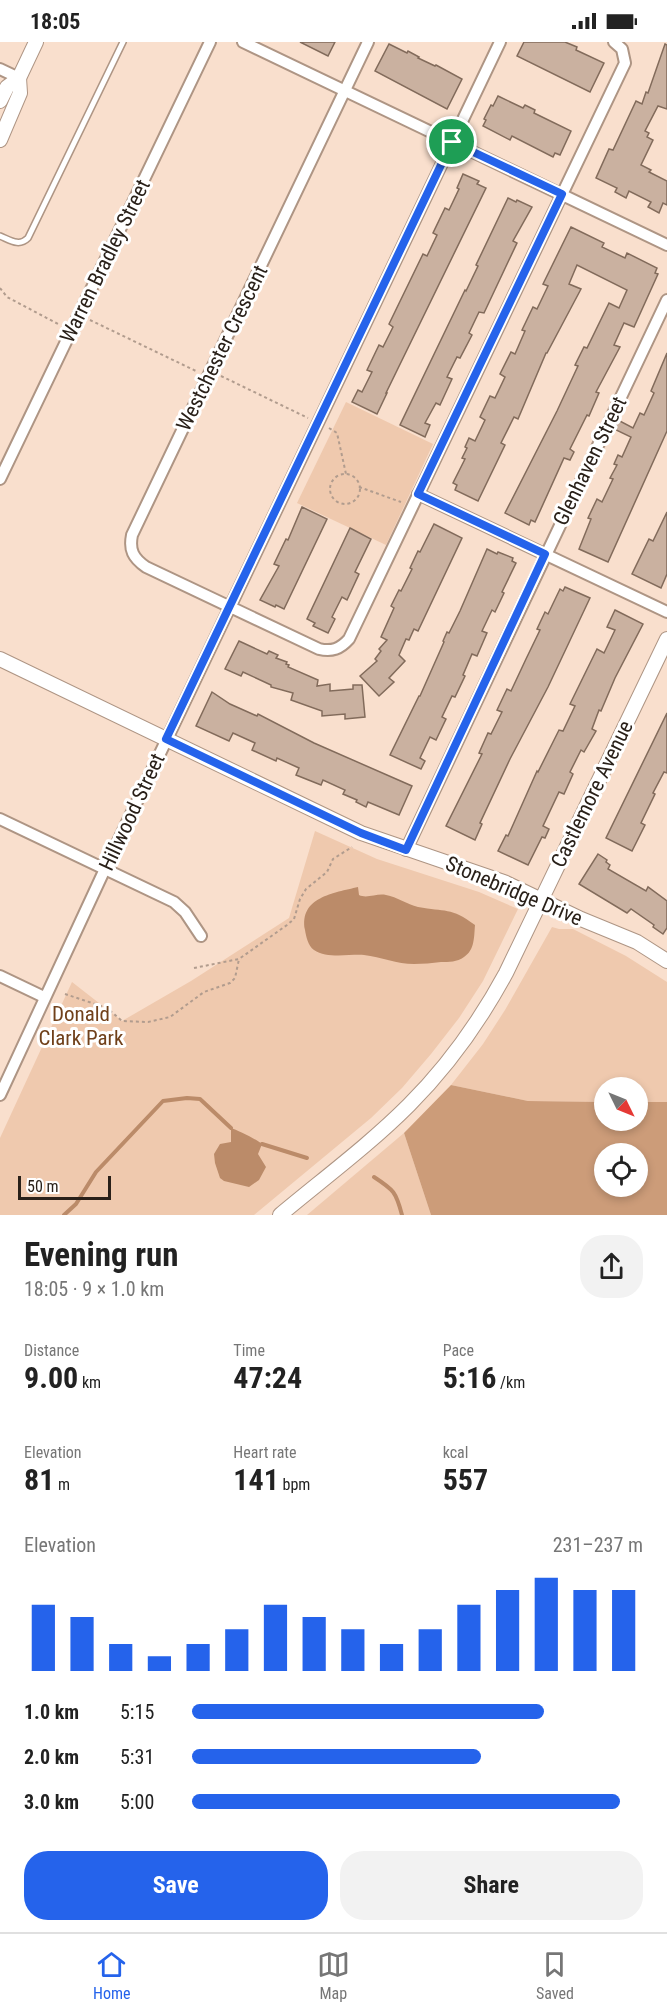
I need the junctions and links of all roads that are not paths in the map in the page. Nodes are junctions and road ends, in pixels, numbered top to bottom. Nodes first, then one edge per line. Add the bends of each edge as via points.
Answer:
1 (36, 42) edge
2 (123, 42) edge
3 (210, 42) edge
4 (243, 42) edge
5 (368, 42) edge
6 (500, 42) edge
7 (614, 42) edge
8 (0, 69) edge
9 (19, 78) junction
10 (345, 91) junction
11 (0, 101) edge
12 (0, 140) edge
13 (452, 142) junction
14 (562, 194) junction
15 (0, 236) edge
16 (667, 245) edge
17 (667, 300) edge
18 (0, 479) edge
19 (418, 494) junction
20 (545, 554) junction
21 (230, 606) junction
22 (667, 612) edge
23 (667, 639) edge
24 (0, 659) edge
25 (166, 739) junction
26 (0, 819) edge
27 (406, 850) junction
28 (105, 869) junction
29 (542, 900) junction
30 (201, 936) dead end
31 (667, 961) edge
32 (0, 976) edge
33 (45, 998) junction
34 (0, 1095) edge
35 (280, 1215) edge

1 - 9 street
2 - 15 lane via 28,238 16,243
3 - 18 street, Warren Bradley Street
4 - 10 street
5 - 10 street, Westchester Crescent
6 - 13 street, Hillwood Street
7 - 14 street, Westchester Crescent via 622,49 625,63
8 - 9 street
9 - 11 street via 7,87
9 - 12 street via 20,93
10 - 13 street
10 - 21 street, Westchester Crescent via 132,535 130,547 140,562
13 - 14 street
13 - 21 street, Hillwood Street
14 - 16 street
14 - 19 street, Westchester Crescent
17 - 20 street, Glenhaven Street
19 - 20 street
19 - 21 street, Westchester Crescent via 349,639 336,649 319,649
20 - 22 street
20 - 27 street, Glenhaven Street
21 - 25 street, Hillwood Street
23 - 29 street, Castlemore Avenue
24 - 25 street, Stonebridge Drive
25 - 27 street, Stonebridge Drive via 361,833
25 - 28 street, Hillwood Street
26 - 28 street
27 - 29 street, Stonebridge Drive via 471,869
28 - 30 street via 174,902
28 - 33 street, Hillwood Street
29 - 31 street, Stonebridge Drive via 637,942
29 - 35 street, Castlemore Avenue via 495,994 447,1063 393,1121
32 - 33 street
33 - 34 street, Hillwood Street

